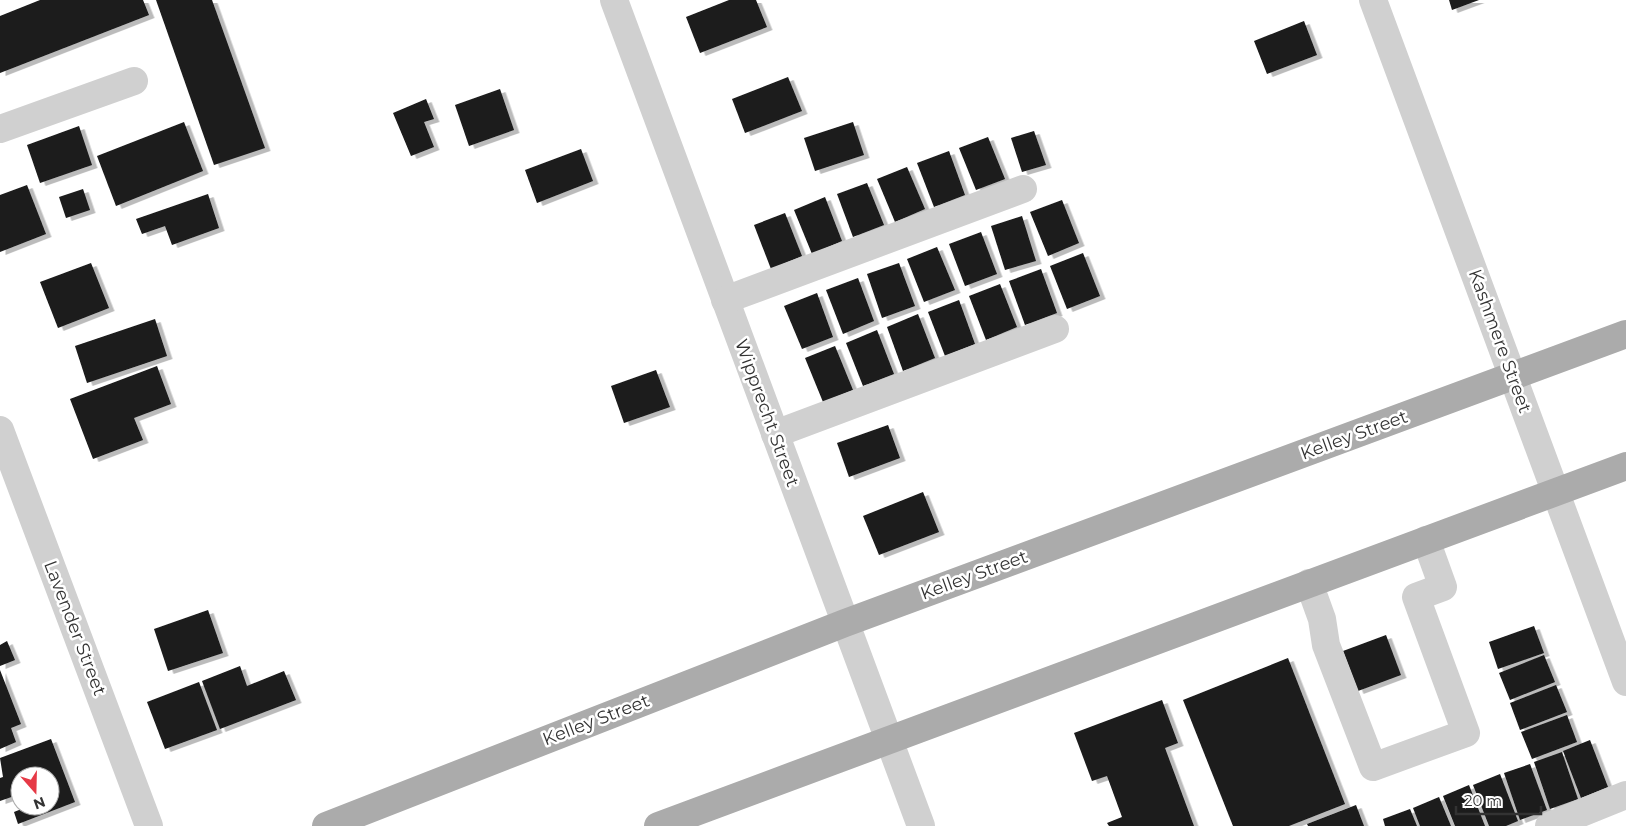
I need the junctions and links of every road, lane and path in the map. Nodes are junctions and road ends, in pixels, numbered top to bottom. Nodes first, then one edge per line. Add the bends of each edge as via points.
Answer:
1 (614, 0) edge
2 (1373, 0) edge
3 (134, 81) dead end
4 (0, 129) edge
5 (1023, 189) dead end
6 (725, 300) junction
7 (1055, 329) dead end
8 (1626, 334) edge
9 (1513, 376) junction
10 (0, 430) edge
11 (775, 434) junction
12 (1626, 466) edge
13 (1555, 492) junction
14 (1426, 540) junction
15 (1309, 583) junction
16 (845, 623) junction
17 (1626, 682) edge
18 (888, 738) junction
19 (1626, 796) edge
20 (149, 826) edge
21 (326, 826) edge
22 (658, 826) edge
23 (921, 826) edge
24 (1549, 826) edge

1 - 6 street, Wipprecht Street
2 - 9 street, Kashmere Street
3 - 4 street
5 - 6 street
6 - 11 street, Wipprecht Street
7 - 11 street
8 - 9 main road, Kelley Street
9 - 13 street, Kashmere Street
9 - 16 main road, Kelley Street
10 - 20 street, Lavender Street
11 - 16 street, Wipprecht Street
12 - 13 main road
13 - 14 main road
13 - 17 street, Kashmere Street
14 - 15 main road
14 - 15 street via 1443,587 1416,597 1466,733 1373,767 1326,645 1322,619
15 - 18 main road
16 - 18 street, Wipprecht Street
16 - 21 main road, Kelley Street
18 - 22 main road
18 - 23 street, Wipprecht Street
19 - 24 street

